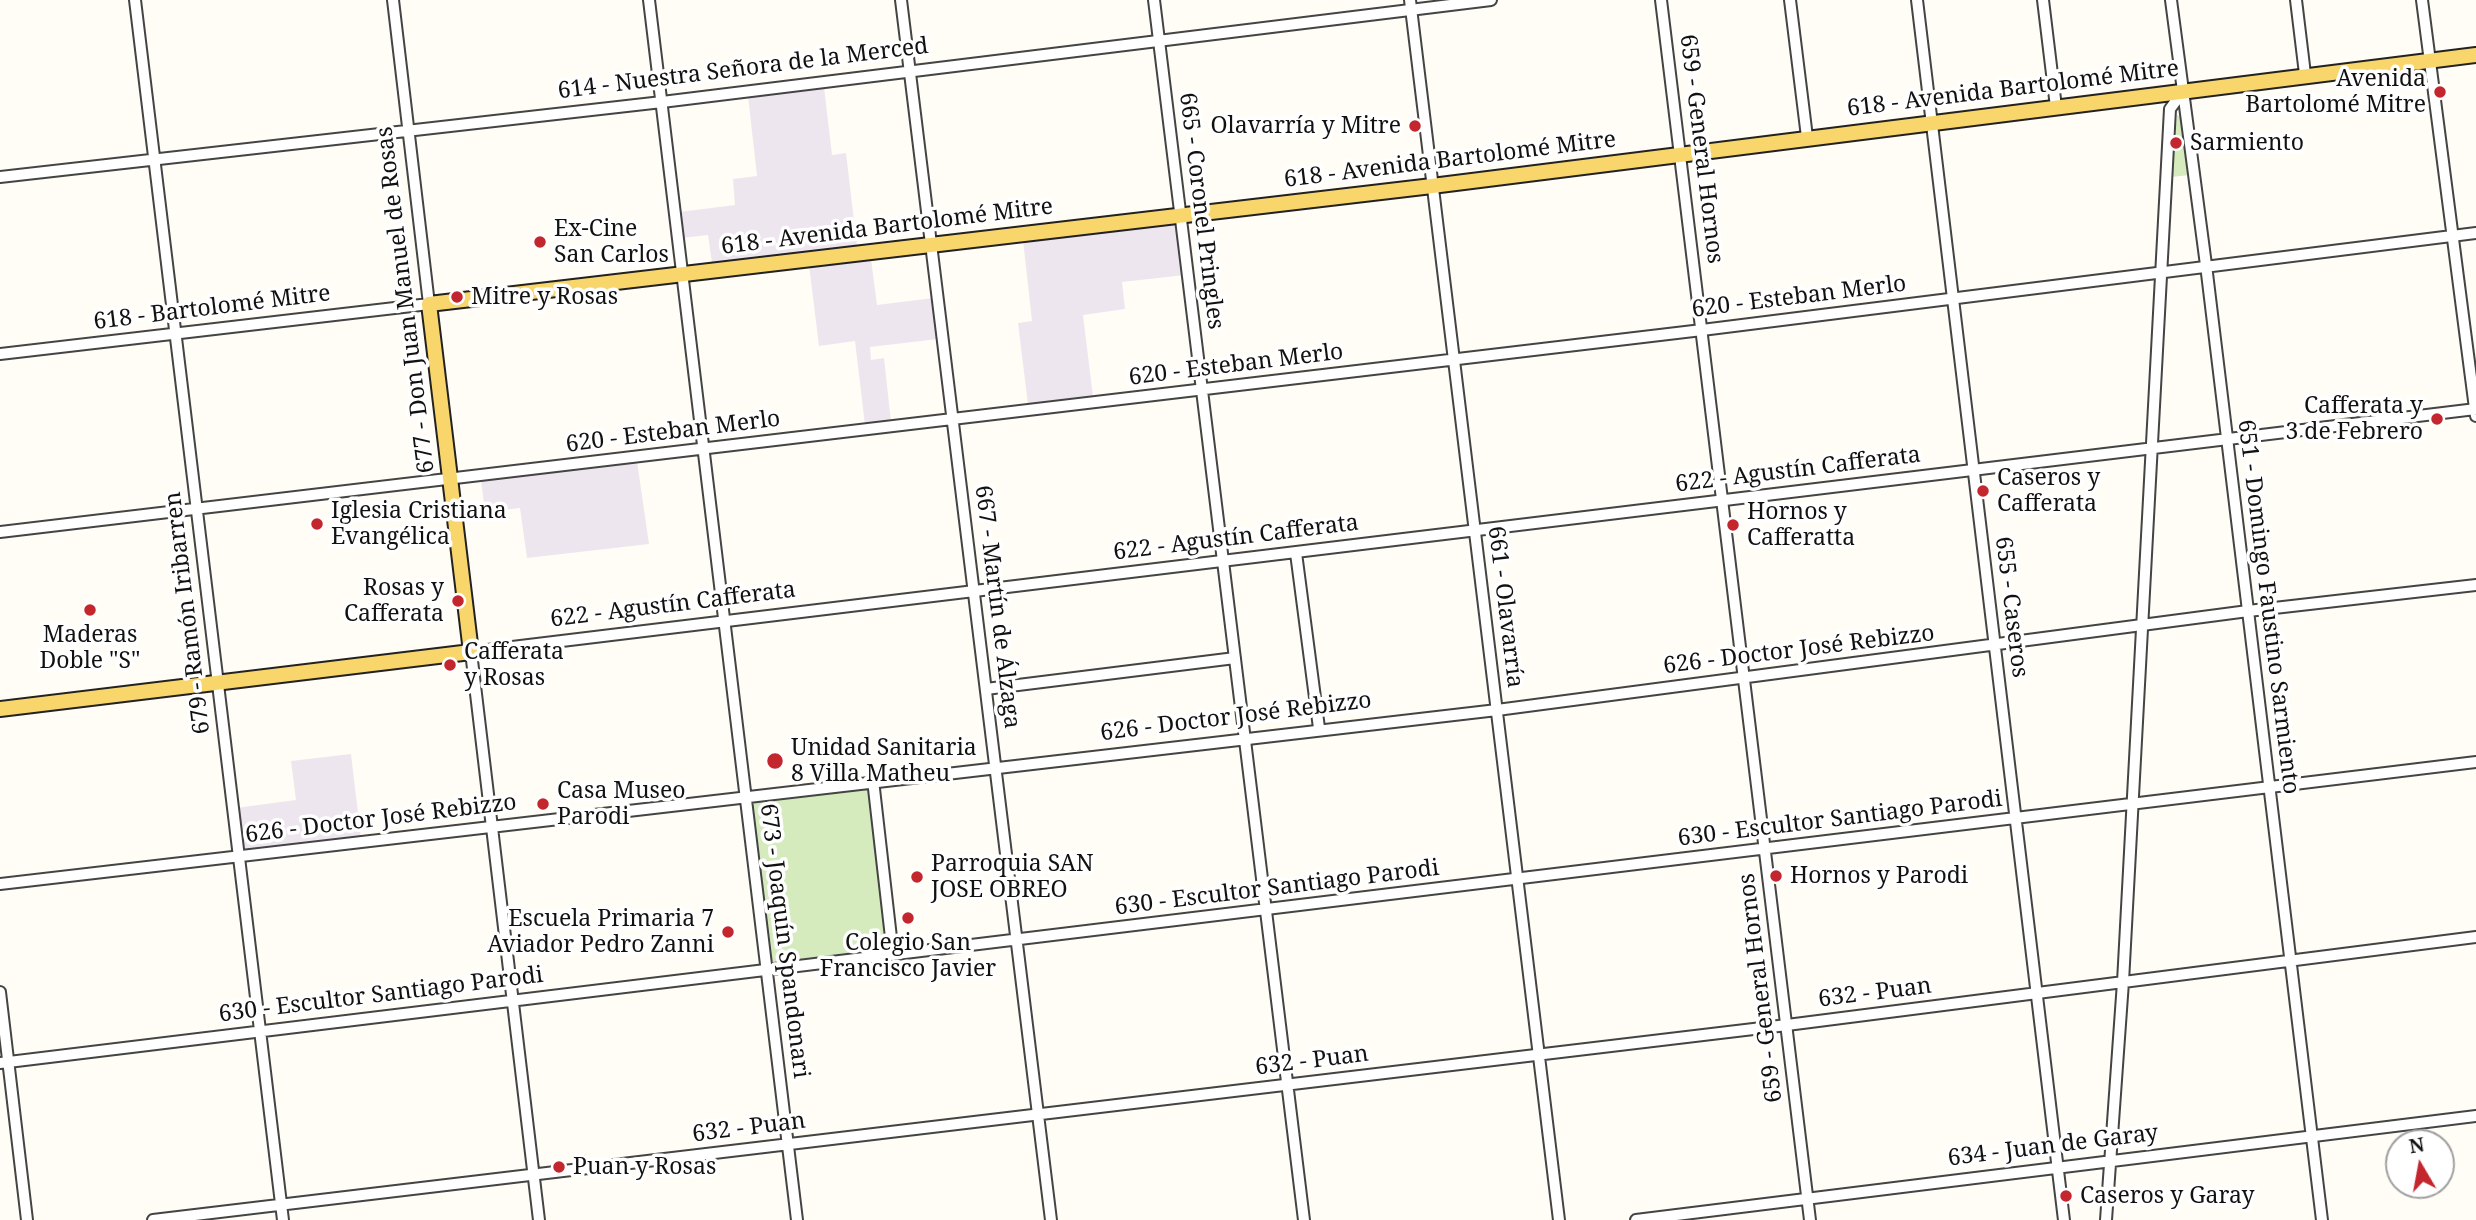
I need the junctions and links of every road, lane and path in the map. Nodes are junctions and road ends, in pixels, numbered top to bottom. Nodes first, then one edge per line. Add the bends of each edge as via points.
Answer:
1 (135, 0) edge
2 (393, 0) edge
3 (649, 0) edge
4 (901, 0) edge
5 (1154, 0) edge
6 (1491, 0) edge
7 (1661, 0) edge
8 (1790, 0) edge
9 (1917, 0) edge
10 (2043, 0) edge
11 (2171, 0) edge
12 (2296, 0) edge
13 (2422, 0) edge
14 (1411, 5) edge
15 (1159, 40) junction
16 (2476, 55) edge
17 (2429, 61) junction
18 (910, 70) junction
19 (2305, 75) junction
20 (2183, 92) junction
21 (662, 102) junction
22 (2056, 107) junction
23 (1931, 122) junction
24 (408, 130) junction
25 (1807, 137) junction
26 (1680, 155) junction
27 (153, 159) junction
28 (0, 177) edge
29 (1432, 186) junction
30 (1181, 215) junction
31 (2476, 233) edge
32 (2453, 236) junction
33 (932, 246) junction
34 (2206, 265) junction
35 (2161, 271) junction
36 (682, 274) junction
37 (1952, 299) junction
38 (429, 304) junction
39 (1702, 330) junction
40 (175, 334) junction
41 (0, 354) edge
42 (1454, 360) junction
43 (1202, 390) junction
44 (2476, 409) edge
45 (2476, 416) edge
46 (953, 420) junction
47 (2226, 439) junction
48 (2153, 447) junction
49 (702, 449) junction
50 (1973, 472) junction
51 (450, 479) junction
52 (1723, 502) junction
53 (196, 508) junction
54 (0, 532) edge
55 (1475, 532) junction
56 (1296, 553) junction
57 (1224, 562) junction
58 (2476, 585) edge
59 (974, 592) junction
60 (2248, 611) junction
61 (723, 622) junction
62 (2142, 626) junction
63 (1995, 646) junction
64 (471, 652) junction
65 (1235, 658) junction
66 (1746, 678) junction
67 (218, 682) junction
68 (986, 688) junction
69 (0, 709) edge
70 (1497, 710) junction
71 (1319, 728) junction
72 (1246, 737) junction
73 (2476, 762) edge
74 (996, 766) junction
75 (873, 780) junction
76 (2269, 786) junction
77 (745, 796) junction
78 (2131, 804) junction
79 (2015, 817) junction
80 (491, 827) junction
81 (1765, 851) junction
82 (239, 857) junction
83 (1517, 880) junction
84 (0, 884) edge
85 (1268, 911) junction
86 (2476, 937) edge
87 (1017, 941) junction
88 (893, 956) junction
89 (2289, 960) junction
90 (766, 972) junction
91 (2123, 982) junction
92 (0, 992) edge
93 (2037, 993) junction
94 (513, 1001) junction
95 (1787, 1026) junction
96 (260, 1030) junction
97 (1539, 1054) junction
98 (4, 1063) edge
99 (1288, 1085) junction
100 (1038, 1115) junction
101 (2476, 1116) edge
102 (2311, 1136) junction
103 (788, 1145) junction
104 (2109, 1160) junction
105 (2057, 1167) junction
106 (534, 1176) junction
107 (1807, 1198) junction
108 (281, 1206) junction
109 (27, 1220) edge
110 (153, 1220) edge
111 (283, 1220) edge
112 (539, 1220) edge
113 (797, 1220) edge
114 (1051, 1220) edge
115 (1304, 1220) edge
116 (1559, 1220) edge
117 (1636, 1220) edge
118 (1810, 1220) edge
119 (2064, 1220) edge
120 (2106, 1220) edge
121 (2322, 1220) edge

1 - 27 street, 679 - Ramón Iribarren
2 - 24 street, 677 - Don Juan Manuel de Rosas
3 - 21 street, 673 - Joaquín Spandonari
4 - 18 street, 667 - Martín de Álzaga
5 - 15 street, 665 - Coronel Pringles
6 - 14 street, 614 - Nuestra Señora de la Merced
7 - 26 street, 659 - General Hornos
8 - 25 street
9 - 23 street, 655 - Caseros
10 - 22 street
11 - 20 street, 651 - Domingo Faustino Sarmiento
12 - 19 street
13 - 17 street
14 - 15 street, 614 - Nuestra Señora de la Merced
14 - 29 street, 661 - Olavarría
15 - 18 street, 614 - Nuestra Señora de la Merced
15 - 30 street, 665 - Coronel Pringles
16 - 17 main road, 618 - Avenida Bartolomé Mitre
17 - 19 main road, 618 - Avenida Bartolomé Mitre
17 - 32 street
18 - 21 street, 614 - Nuestra Señora de la Merced
18 - 33 street, 667 - Martín de Álzaga
19 - 20 main road, 618 - Avenida Bartolomé Mitre
20 - 22 main road, 618 - Avenida Bartolomé Mitre
20 - 34 street, 651 - Domingo Faustino Sarmiento
20 - 35 street via 2170,109
21 - 24 street, 614 - Nuestra Señora de la Merced
21 - 36 street, 673 - Joaquín Spandonari
22 - 23 main road, 618 - Avenida Bartolomé Mitre
23 - 25 main road, 618 - Avenida Bartolomé Mitre
23 - 37 street, 655 - Caseros
24 - 27 street, 614 - Nuestra Señora de la Merced
24 - 38 street, 677 - Don Juan Manuel de Rosas
25 - 26 main road, 618 - Avenida Bartolomé Mitre
26 - 29 main road, 618 - Avenida Bartolomé Mitre
26 - 39 street, 659 - General Hornos
27 - 28 street, 614 - Nuestra Señora de la Merced
27 - 40 street, 679 - Ramón Iribarren
29 - 30 main road, 618 - Avenida Bartolomé Mitre
29 - 42 street, 661 - Olavarría
30 - 33 main road, 618 - Avenida Bartolomé Mitre
30 - 43 street, 665 - Coronel Pringles
31 - 32 street, 620 - Esteban Merlo
32 - 34 street, 620 - Esteban Merlo
32 - 44 street
33 - 36 main road, 618 - Avenida Bartolomé Mitre
33 - 46 street, 667 - Martín de Álzaga
34 - 35 street, 620 - Esteban Merlo
34 - 47 street, 651 - Domingo Faustino Sarmiento
35 - 37 street, 620 - Esteban Merlo
35 - 48 street
36 - 38 main road, 618 - Avenida Bartolomé Mitre
36 - 49 street, 673 - Joaquín Spandonari
37 - 39 street, 620 - Esteban Merlo
37 - 50 street, 655 - Caseros
38 - 40 street, 618 - Bartolomé Mitre
38 - 51 main road, 677 - Don Juan Manuel de Rosas
39 - 42 street, 620 - Esteban Merlo
39 - 52 street, 659 - General Hornos
40 - 41 street, 618 - Bartolomé Mitre
40 - 53 street, 679 - Ramón Iribarren
42 - 43 street, 620 - Esteban Merlo
42 - 55 street, 661 - Olavarría
43 - 46 street, 620 - Esteban Merlo
43 - 57 street, 665 - Coronel Pringles
44 - 45 street
44 - 47 street, 622 - Agustín Cafferata
46 - 49 street, 620 - Esteban Merlo
46 - 59 street, 667 - Martín de Álzaga
47 - 48 street, 622 - Agustín Cafferata
47 - 60 street, 651 - Domingo Faustino Sarmiento
48 - 50 street, 622 - Agustín Cafferata
48 - 62 street
49 - 51 street, 620 - Esteban Merlo
49 - 61 street, 673 - Joaquín Spandonari
50 - 52 street, 622 - Agustín Cafferata
50 - 63 street, 655 - Caseros
51 - 53 street, 620 - Esteban Merlo
51 - 64 main road, 677 - Don Juan Manuel de Rosas
52 - 55 street, 622 - Agustín Cafferata
52 - 66 street, 659 - General Hornos
53 - 54 street, 620 - Esteban Merlo
53 - 67 street, 679 - Ramón Iribarren
55 - 56 street, 622 - Agustín Cafferata
55 - 70 street, 661 - Olavarría
56 - 57 street, 622 - Agustín Cafferata
56 - 71 street
57 - 59 street, 622 - Agustín Cafferata
57 - 65 street, 665 - Coronel Pringles
58 - 60 street, 626 - Doctor José Rebizzo
59 - 61 street, 622 - Agustín Cafferata
59 - 68 street, 667 - Martín de Álzaga
60 - 62 street, 626 - Doctor José Rebizzo
60 - 76 street, 651 - Domingo Faustino Sarmiento
61 - 64 street, 622 - Agustín Cafferata
61 - 77 street, 673 - Joaquín Spandonari
62 - 63 street, 626 - Doctor José Rebizzo
62 - 78 street
63 - 66 street, 626 - Doctor José Rebizzo
63 - 79 street, 655 - Caseros
64 - 67 main road, 622 - Agustín Cafferata
64 - 80 street, 677 - Don Juan Manuel de Rosas
65 - 68 street
65 - 72 street, 665 - Coronel Pringles
66 - 70 street, 626 - Doctor José Rebizzo
66 - 81 street, 659 - General Hornos
67 - 69 main road, 622 - Agustín Cafferata
67 - 82 street, 679 - Ramón Iribarren
68 - 74 street, 667 - Martín de Álzaga
70 - 71 street, 626 - Doctor José Rebizzo
70 - 83 street, 661 - Olavarría
71 - 72 street, 626 - Doctor José Rebizzo
72 - 74 street, 626 - Doctor José Rebizzo
72 - 85 street, 665 - Coronel Pringles
73 - 76 street, 630 - Escultor Santiago Parodi
74 - 75 street, 626 - Doctor José Rebizzo
74 - 87 street, 667 - Martín de Álzaga
75 - 77 street, 626 - Doctor José Rebizzo
75 - 88 street
76 - 78 street, 630 - Escultor Santiago Parodi
76 - 89 street, 651 - Domingo Faustino Sarmiento
77 - 80 street, 626 - Doctor José Rebizzo
77 - 90 street, 673 - Joaquín Spandonari
78 - 79 street, 630 - Escultor Santiago Parodi
78 - 91 street
79 - 81 street, 630 - Escultor Santiago Parodi
79 - 93 street, 655 - Caseros
80 - 82 street, 626 - Doctor José Rebizzo
80 - 94 street, 677 - Don Juan Manuel de Rosas
81 - 83 street, 630 - Escultor Santiago Parodi
81 - 95 street, 659 - General Hornos
82 - 84 street, 626 - Doctor José Rebizzo
82 - 96 street, 679 - Ramón Iribarren
83 - 85 street, 630 - Escultor Santiago Parodi
83 - 97 street, 661 - Olavarría
85 - 87 street, 630 - Escultor Santiago Parodi
85 - 99 street, 665 - Coronel Pringles
86 - 89 street, 632 - Puan
87 - 88 street, 630 - Escultor Santiago Parodi
87 - 100 street, 667 - Martín de Álzaga
88 - 90 street, 630 - Escultor Santiago Parodi
89 - 91 street, 632 - Puan
89 - 102 street, 651 - Domingo Faustino Sarmiento
90 - 94 street, 630 - Escultor Santiago Parodi
90 - 103 street, 673 - Joaquín Spandonari
91 - 93 street, 632 - Puan
91 - 104 street
92 - 98 street
93 - 95 street, 632 - Puan
93 - 105 street, 655 - Caseros
94 - 96 street, 630 - Escultor Santiago Parodi
94 - 106 street, 677 - Don Juan Manuel de Rosas
95 - 97 street, 632 - Puan
95 - 107 street, 659 - General Hornos
96 - 98 street, 630 - Escultor Santiago Parodi
96 - 108 street, 679 - Ramón Iribarren
97 - 99 street, 632 - Puan
97 - 116 street, 661 - Olavarría
98 - 109 street
99 - 100 street, 632 - Puan
99 - 115 street, 665 - Coronel Pringles
100 - 103 street, 632 - Puan
100 - 114 street, 667 - Martín de Álzaga
101 - 102 street, 634 - Juan de Garay
102 - 104 street, 634 - Juan de Garay
102 - 121 street, 651 - Domingo Faustino Sarmiento
103 - 106 street, 632 - Puan
103 - 113 street, 673 - Joaquín Spandonari
104 - 105 street, 634 - Juan de Garay
104 - 120 street
105 - 107 street, 634 - Juan de Garay
105 - 119 street, 655 - Caseros
106 - 108 street, 632 - Puan
106 - 112 street, 677 - Don Juan Manuel de Rosas
107 - 117 street, 634 - Juan de Garay
107 - 118 street, 659 - General Hornos
108 - 110 street, 632 - Puan
108 - 111 street, 679 - Ramón Iribarren

